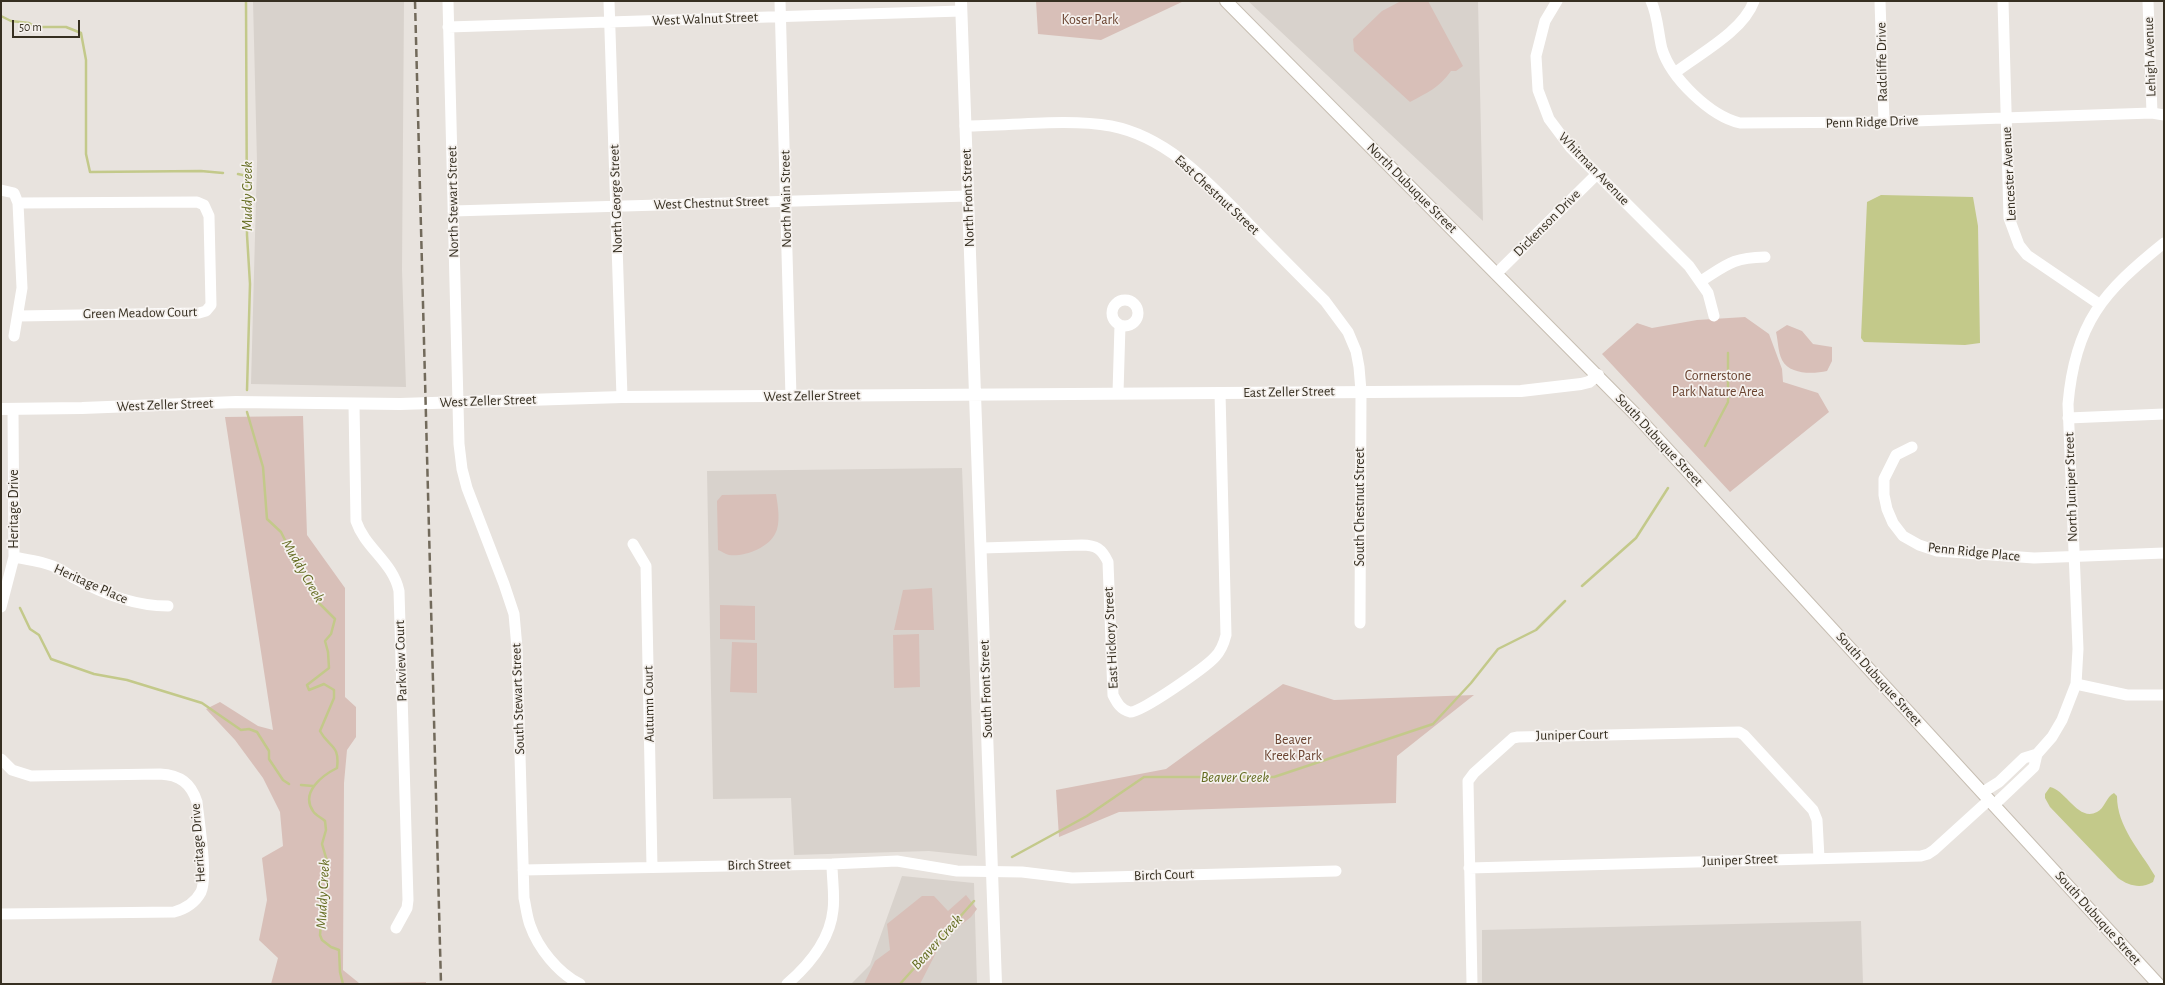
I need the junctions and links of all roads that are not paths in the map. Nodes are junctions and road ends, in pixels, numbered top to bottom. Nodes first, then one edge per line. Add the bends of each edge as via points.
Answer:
1 (448, 1) edge
2 (609, 1) edge
3 (780, 1) edge
4 (1226, 1) edge
5 (1557, 1) edge
6 (1651, 1) edge
7 (1754, 1) edge
8 (1880, 1) edge
9 (2003, 1) edge
10 (2148, 1) edge
11 (961, 6) edge
12 (781, 17) junction
13 (610, 22) junction
14 (448, 26) junction
15 (1676, 72) junction
16 (2152, 113) junction
17 (2164, 115) edge
18 (2006, 117) junction
19 (1884, 122) junction
20 (965, 126) junction
21 (1597, 174) junction
22 (1, 190) edge
23 (968, 196) junction
24 (786, 201) junction
25 (18, 203) junction
26 (616, 206) junction
27 (453, 211) junction
28 (2164, 242) edge
29 (1765, 257) dead end
30 (1498, 273) junction
31 (1701, 281) junction
32 (2099, 304) junction
33 (19, 316) junction
34 (1714, 316) dead end
35 (1120, 326) dead end
36 (14, 336) dead end
37 (1598, 375) junction
38 (1361, 392) junction
39 (1118, 393) junction
40 (1220, 393) junction
41 (976, 394) junction
42 (622, 397) junction
43 (791, 397) junction
44 (458, 402) junction
45 (354, 405) junction
46 (7, 409) edge
47 (2164, 414) edge
48 (2068, 418) junction
49 (1912, 447) dead end
50 (634, 544) dead end
51 (982, 548) junction
52 (2164, 553) edge
53 (14, 557) junction
54 (2073, 558) junction
55 (168, 606) dead end
56 (1, 607) edge
57 (1360, 623) dead end
58 (2076, 684) junction
59 (2164, 695) edge
60 (2037, 754) junction
61 (1, 759) edge
62 (1989, 799) junction
63 (1819, 858) junction
64 (832, 864) junction
65 (652, 867) junction
66 (1469, 868) junction
67 (523, 870) junction
68 (993, 871) junction
69 (1336, 871) dead end
70 (1, 914) edge
71 (396, 928) dead end
72 (580, 984) edge
73 (787, 984) edge
74 (996, 984) edge
75 (1472, 984) edge
76 (2158, 984) edge

1 - 14 street, North Stewart Street
2 - 13 street, North George Street
3 - 12 street, North Main Street
4 - 30 street, North Dubuque Street
5 - 21 street, Whitman Avenue via 1545,21 1539,40 1536,62 1538,90 1548,119
6 - 15 street, Penn Ridge Drive via 1663,50
7 - 15 street via 1743,20 1734,29
8 - 19 street, Radcliffe Drive
9 - 18 street, Lencester Avenue
10 - 16 street, Lehigh Avenue
11 - 12 street, West Walnut Street
11 - 20 street, North Front Street
12 - 13 street, West Walnut Street
12 - 24 street, North Main Street
13 - 14 street, West Walnut Street
13 - 26 street, North George Street
14 - 27 street, North Stewart Street
15 - 19 street, Penn Ridge Drive via 1706,106 1724,118 1740,124
16 - 17 street, Penn Ridge Drive
16 - 18 street, Penn Ridge Drive
18 - 19 street, Penn Ridge Drive
18 - 32 street, Lencester Avenue via 2008,218 2013,233 2027,255
20 - 23 street, North Front Street
20 - 38 street, East Chestnut Street via 1111,126 1134,133 1176,155 1230,204 1341,320 1356,351
21 - 30 street, Dickenson Drive
21 - 31 street, Whitman Avenue
22 - 25 street via 14,193
23 - 24 street, West Chestnut Street
23 - 41 street, North Front Street
24 - 26 street, West Chestnut Street
24 - 43 street, North Main Street
25 - 33 street via 22,288
25 - 33 street, Green Meadow Court via 197,202 204,205 209,216 211,305 206,311 199,313
26 - 27 street, West Chestnut Street
26 - 42 street, North George Street
27 - 44 street, North Stewart Street
28 - 32 street, North Juniper Street via 2128,272
29 - 31 street via 1732,261
30 - 37 street, North Dubuque Street
31 - 34 street, Whitman Avenue via 1708,293
32 - 48 street, North Juniper Street via 2085,331 2073,367
33 - 36 street
35 - 39 street
37 - 38 street, East Zeller Street via 1590,382 1581,384 1521,391
37 - 62 street, South Dubuque Street
38 - 40 street, East Zeller Street
38 - 57 street, South Chestnut Street
39 - 40 street, East Zeller Street
39 - 41 street, East Zeller Street
40 - 51 street, East Hickory Street via 1226,635 1221,648 1210,662 1144,708 1130,712 1123,709 1113,696 1108,562 1099,548 1082,545
41 - 43 street, West Zeller Street
41 - 51 street, South Front Street
42 - 43 street, West Zeller Street
42 - 44 street, West Zeller Street
44 - 45 street, West Zeller Street
44 - 67 street, South Stewart Street via 463,475 514,614
45 - 46 street, West Zeller Street via 236,402
45 - 71 street, Parkview Court via 356,521 361,533 396,576 400,590 408,900 407,908
46 - 53 street, Heritage Drive
47 - 48 street
48 - 54 street, North Juniper Street
49 - 54 street, Penn Ridge Place via 1896,455 1884,480 1887,509 1893,523 1904,536 1937,551 2034,558
50 - 65 street, Autumn Court via 646,566
51 - 68 street, South Front Street
52 - 54 street, Penn Ridge Place
53 - 55 street, Heritage Place via 61,570 124,600 147,606
53 - 56 street, Heritage Drive
54 - 58 street, North Juniper Street via 2078,648
58 - 59 street via 2127,695
58 - 60 street, North Juniper Street via 2062,720 2052,737
60 - 62 street, North Juniper Street via 2024,758 1999,782
60 - 62 street, North Juniper Street via 2034,767
61 - 70 street, Heritage Drive via 12,770 31,776 164,774 184,780 193,791 197,802 204,877 201,892 196,899 185,909 174,912
62 - 63 street, Juniper Street via 1928,854
62 - 76 street, South Dubuque Street
63 - 66 street, Juniper Street
63 - 66 street, Juniper Court via 1817,820 1813,810 1739,732 1518,737 1513,738 1468,781
64 - 65 street, Birch Street
64 - 68 street, Birch Street via 897,861 957,871
64 - 73 street via 833,910 829,928 821,947
65 - 67 street, Birch Street
66 - 75 street, Juniper Court
67 - 72 street, South Stewart Street via 524,898 530,925 555,965
68 - 69 street, Birch Court via 1072,878
68 - 74 street, South Front Street

